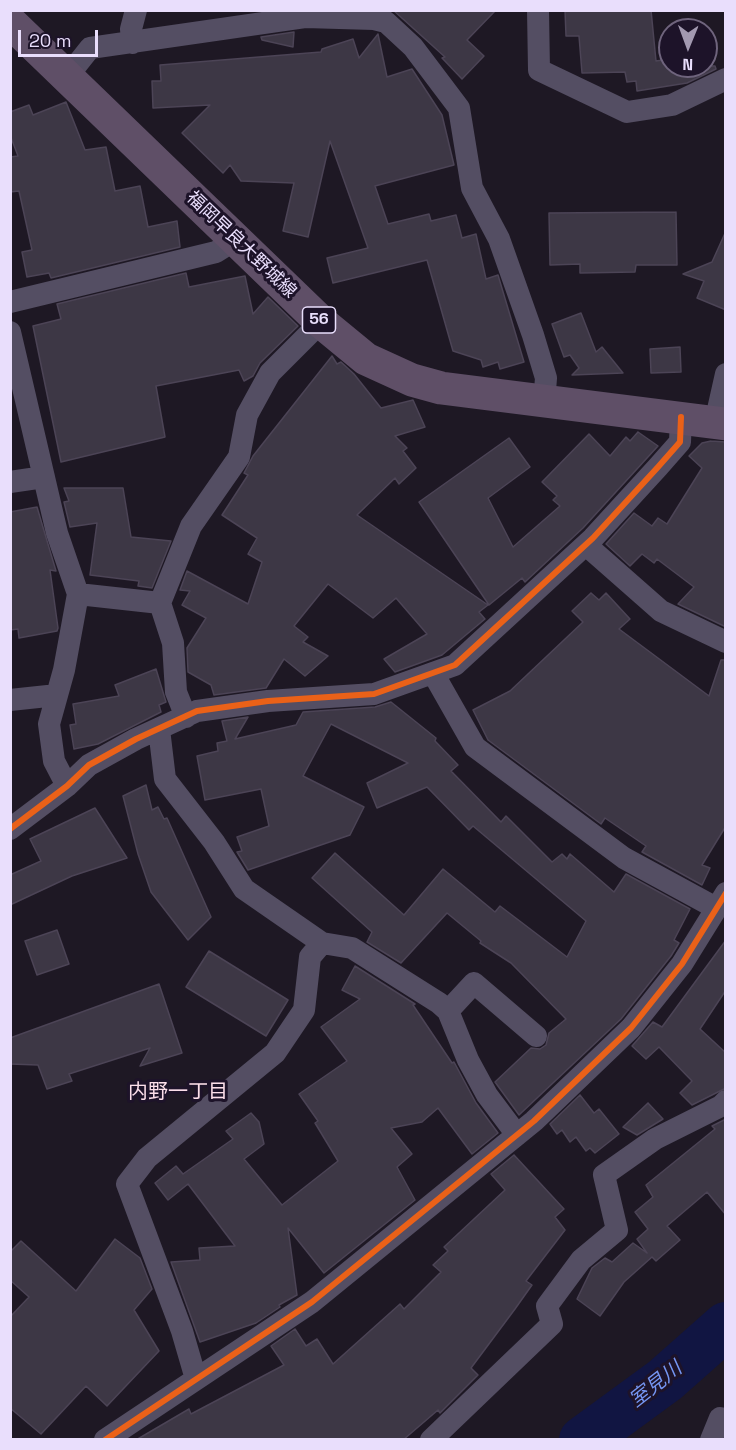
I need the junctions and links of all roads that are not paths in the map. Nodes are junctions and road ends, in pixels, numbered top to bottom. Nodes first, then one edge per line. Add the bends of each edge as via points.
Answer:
1 (136, 10) edge
2 (538, 10) edge
3 (10, 22) edge
4 (132, 42) junction
5 (67, 77) junction
6 (726, 79) edge
7 (235, 240) junction
8 (10, 302) edge
9 (321, 322) junction
10 (10, 332) edge
11 (726, 374) edge
12 (16, 384) edge
13 (544, 403) junction
14 (681, 417) junction
15 (720, 423) edge
16 (44, 477) junction
17 (10, 483) edge
18 (586, 545) junction
19 (78, 594) junction
20 (160, 603) junction
21 (726, 642) edge
22 (433, 673) junction
23 (57, 695) junction
24 (10, 700) edge
25 (186, 717) junction
26 (159, 729) junction
27 (67, 786) junction
28 (10, 829) edge
29 (721, 900) edge
30 (322, 943) junction
31 (448, 1011) junction
32 (536, 1036) dead end
33 (726, 1101) edge
34 (517, 1135) junction
35 (196, 1379) junction
36 (726, 1419) edge
37 (105, 1440) edge
38 (431, 1440) edge
39 (711, 1440) edge

1 - 4 street via 130,29
2 - 6 street via 540,70 627,112 672,105
3 - 5 main road, 福岡早良大野城線 / 56
4 - 5 street via 90,48
4 - 13 street via 305,17 386,22 413,47 459,108 471,189 499,239 533,335 546,378
5 - 7 main road, 福岡早良大野城線 / 56
7 - 8 street via 216,252
7 - 9 main road, 福岡早良大野城線 / 56
9 - 13 main road, 福岡早良大野城線 / 56 via 366,359 412,380
9 - 20 street via 270,374 247,415 239,457 191,526
10 - 12 street
11 - 15 street
12 - 16 street
13 - 14 main road, 福岡早良大野城線 / 56
14 - 15 main road, 福岡早良大野城線 / 56
14 - 18 street via 680,442
16 - 17 street
16 - 19 street via 57,533
18 - 21 street via 661,611
18 - 22 street via 455,665
19 - 20 street
19 - 23 street
20 - 25 street via 173,643 176,692
22 - 25 street via 374,694 268,701 197,711
22 - 29 street via 475,747 624,858
23 - 24 street
23 - 27 street via 50,723 54,761
25 - 26 street
26 - 27 street via 89,765
26 - 30 street via 165,779 214,842 244,889
27 - 28 street
29 - 34 street via 682,964 631,1028
30 - 31 street via 352,948
30 - 35 street via 310,957 304,1010 275,1053 147,1158 127,1184
31 - 32 street via 474,982
31 - 34 street via 487,1095
33 - 38 street via 655,1139 604,1175 617,1230 581,1260 547,1306 552,1324
34 - 35 street via 312,1302
35 - 37 street
36 - 39 street via 720,1418

